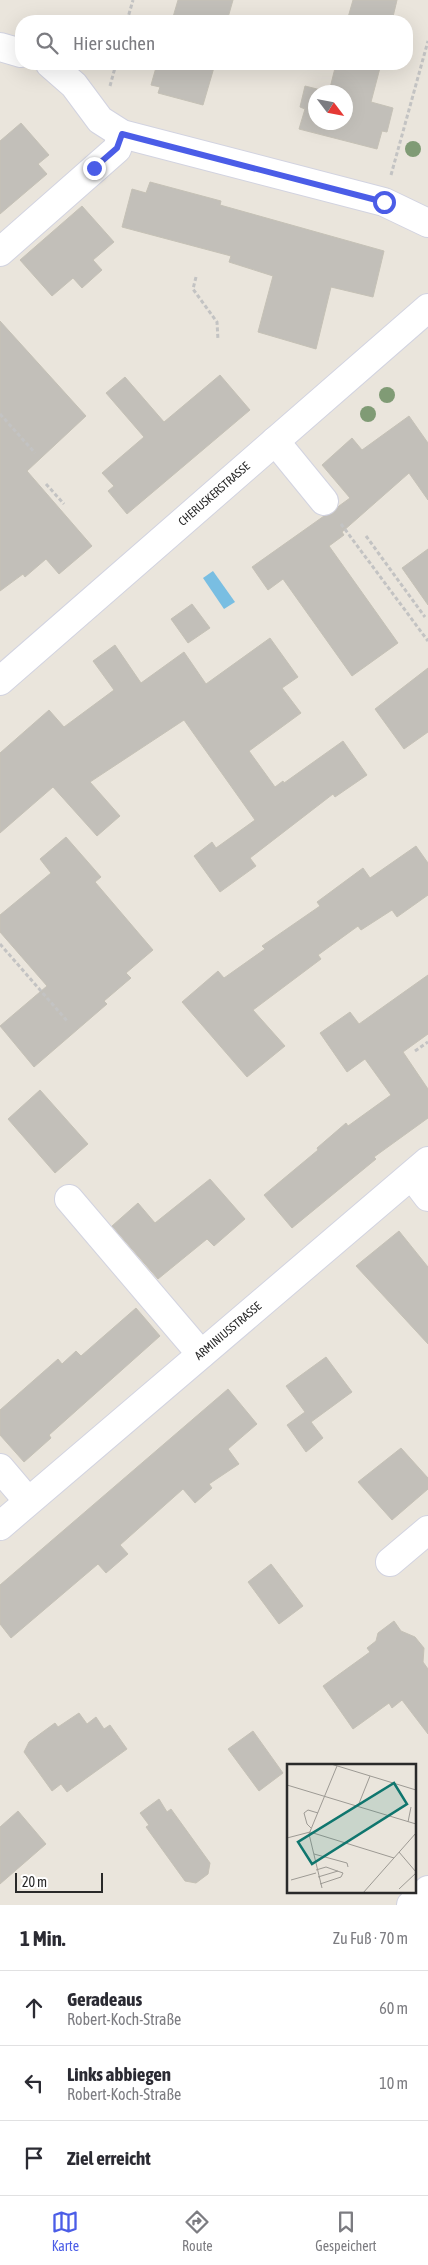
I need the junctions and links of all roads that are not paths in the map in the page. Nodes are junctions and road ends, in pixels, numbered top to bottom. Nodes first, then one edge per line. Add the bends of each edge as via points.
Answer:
1 (0, 47) edge
2 (15, 51) edge
3 (57, 70) edge
4 (122, 134) junction
5 (428, 223) edge
6 (0, 252) edge
7 (428, 308) edge
8 (275, 441) junction
9 (324, 501) road end
10 (0, 681) edge
11 (420, 1168) edge
12 (428, 1197) edge
13 (69, 1199) dead end
14 (201, 1354) junction
15 (0, 1468) edge
16 (28, 1501) junction
17 (0, 1526) edge
18 (428, 1530) edge
19 (390, 1562) dead end
20 (428, 1890) edge
21 (410, 1905) edge

1 - 2 street
3 - 4 street via 74,85 100,120
4 - 5 street via 384,202
4 - 6 street via 117,148
7 - 8 street, CHERUSKERSTRASSE
8 - 9 street
8 - 10 street, CHERUSKERSTRASSE
11 - 12 street
11 - 14 street, ARMINIUSSTRASSE
13 - 14 street
14 - 16 street, ARMINIUSSTRASSE
15 - 16 street
16 - 17 street, ARMINIUSSTRASSE
18 - 19 street
20 - 21 street

